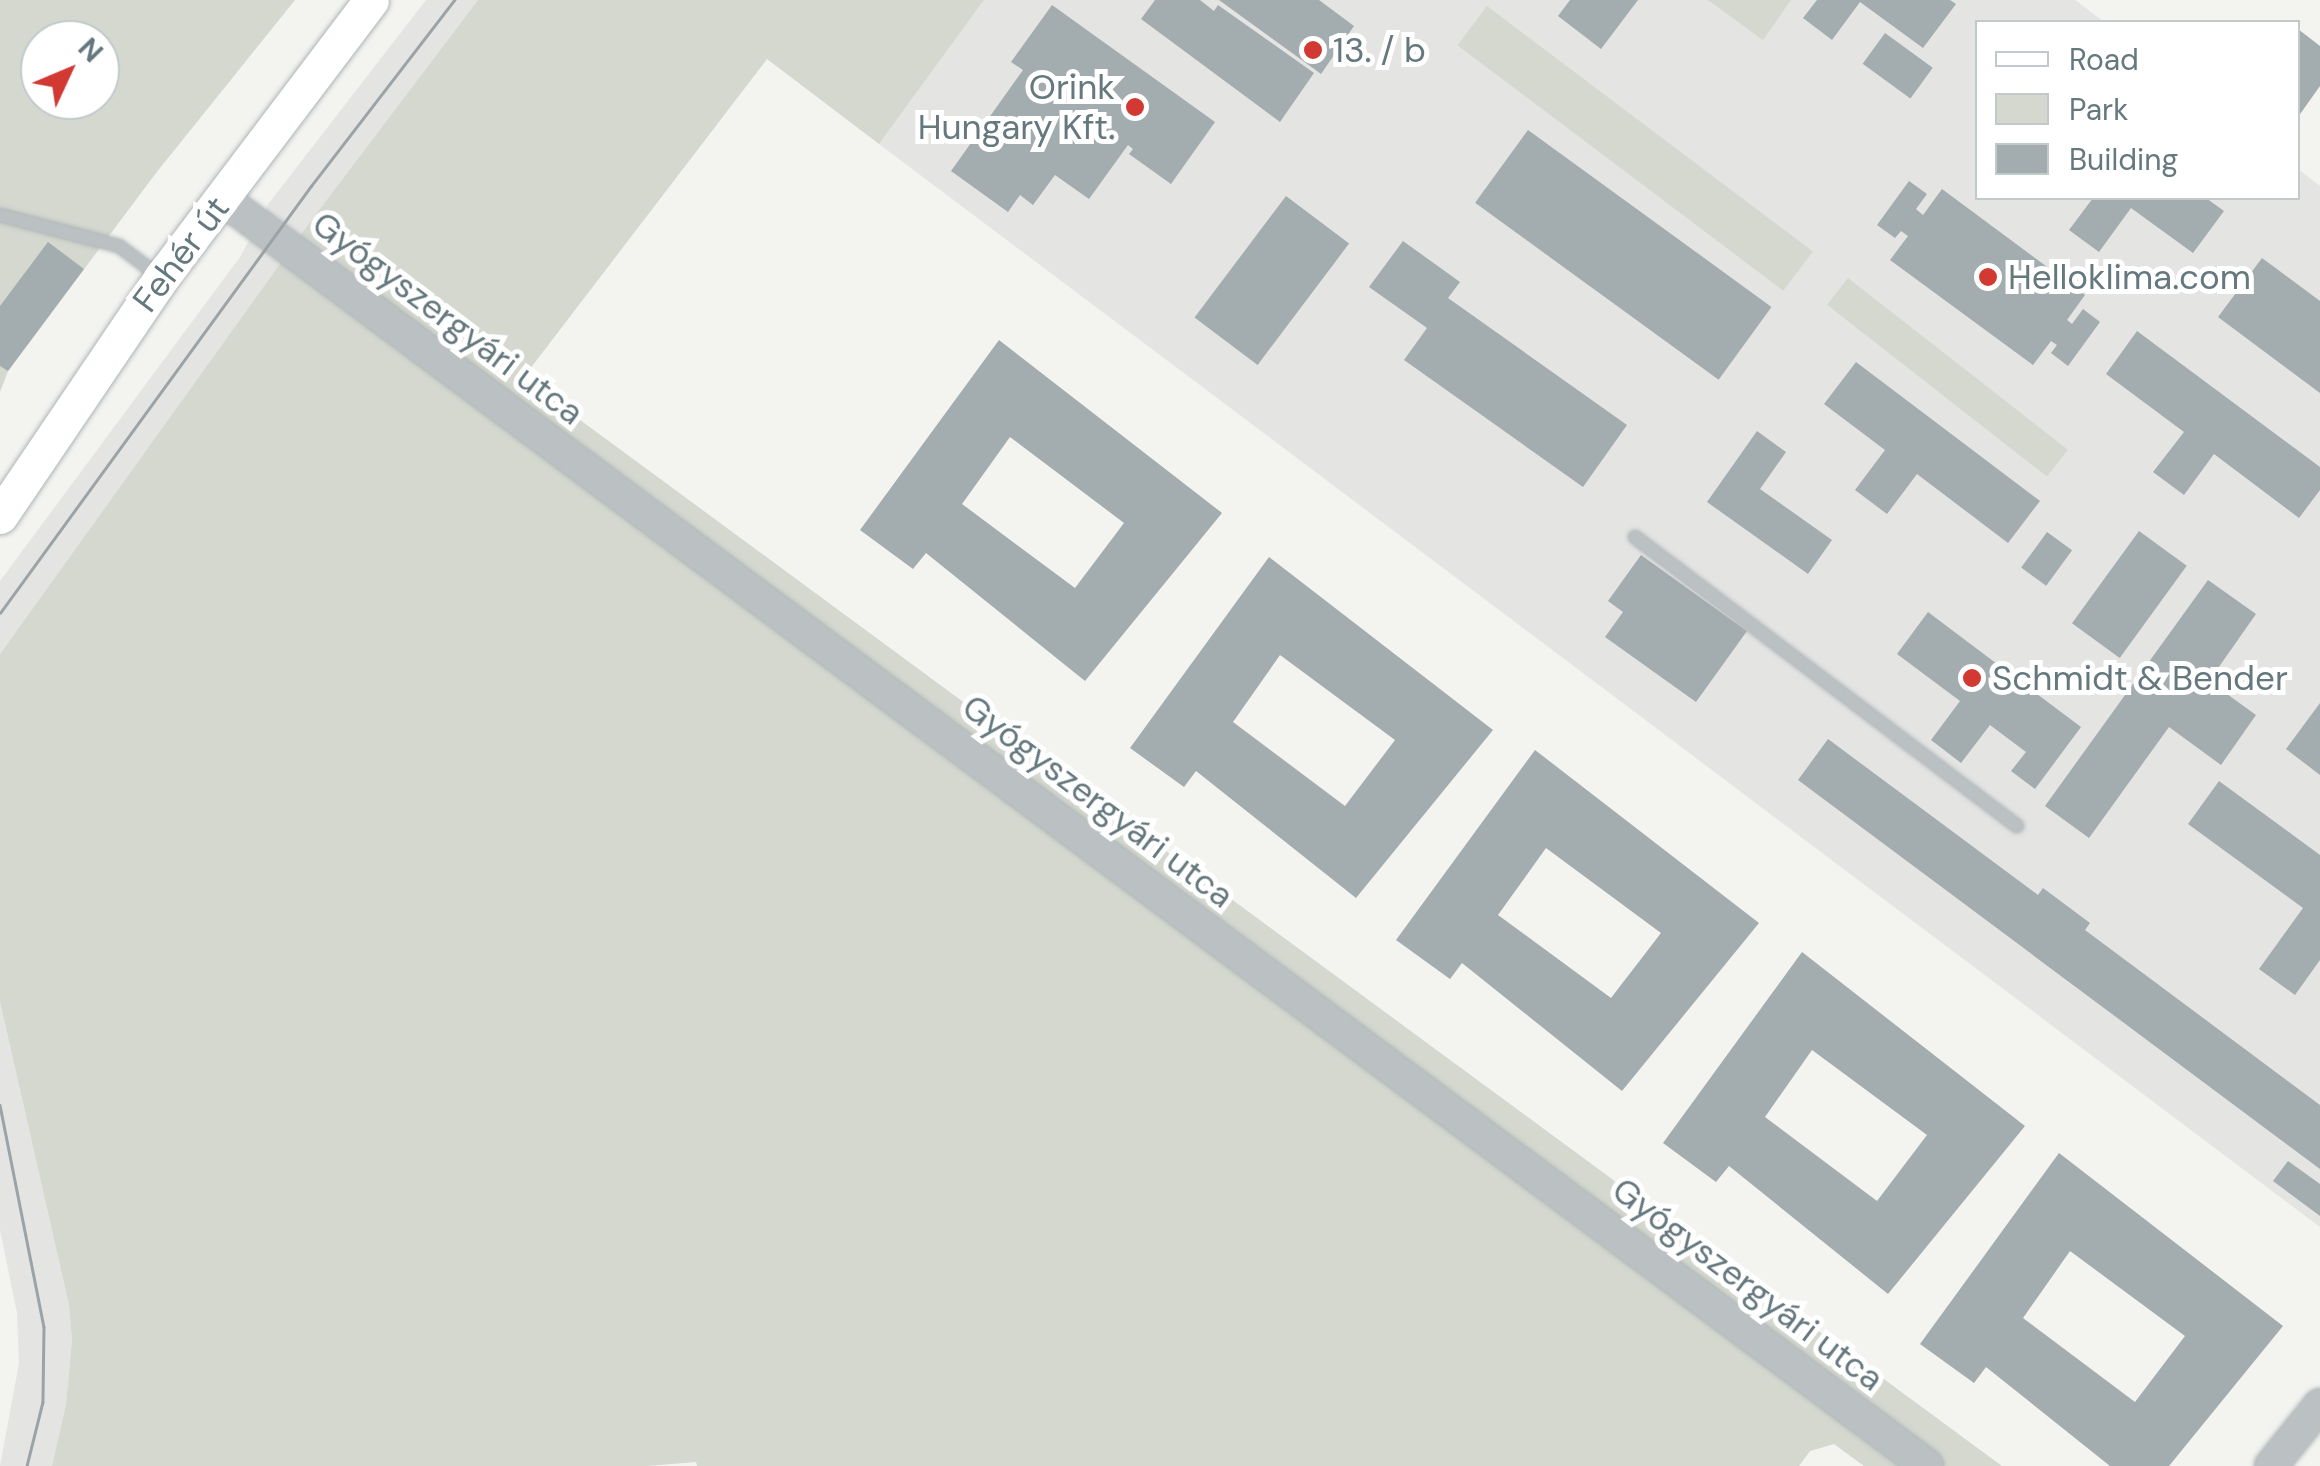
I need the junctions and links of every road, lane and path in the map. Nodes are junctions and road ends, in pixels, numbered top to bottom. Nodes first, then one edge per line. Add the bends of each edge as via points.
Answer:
1 (371, 0) edge
2 (223, 199) junction
3 (0, 215) edge
4 (161, 278) junction
5 (0, 516) edge
6 (1634, 538) dead end
7 (2017, 826) dead end
8 (2320, 1405) edge
9 (1927, 1466) edge
10 (2271, 1466) edge

1 - 2 main road, Fehér út
2 - 4 main road, Fehér út
2 - 9 street, Gyógyszergyári utca
3 - 4 lane via 119,246
4 - 5 main road, Fehér út
6 - 7 lane
8 - 10 street

